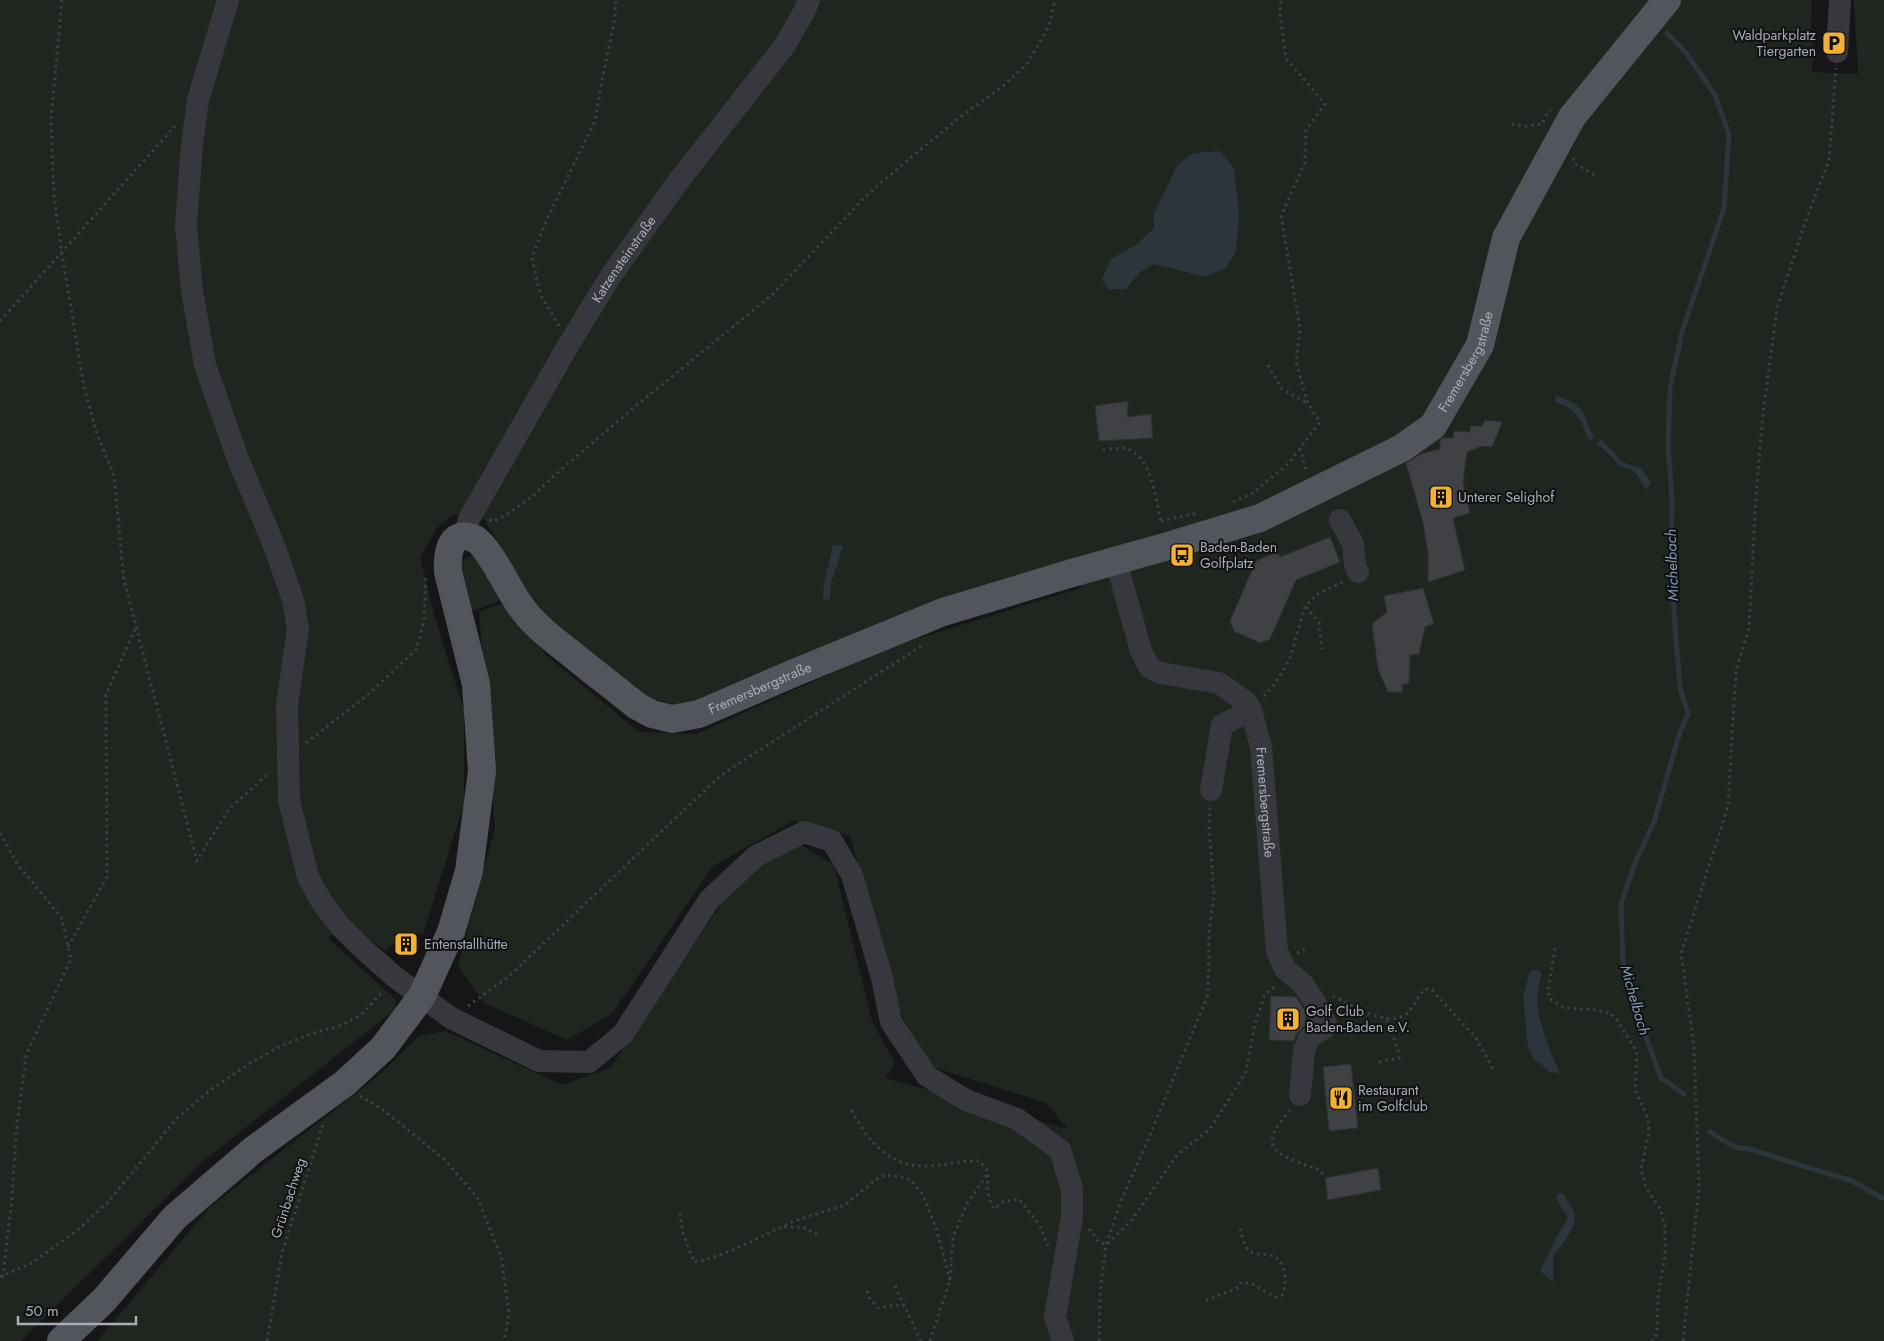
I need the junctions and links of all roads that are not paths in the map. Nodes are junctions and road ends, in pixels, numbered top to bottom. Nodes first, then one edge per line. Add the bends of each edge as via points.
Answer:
1 (228, 0) edge
2 (809, 0) edge
3 (1667, 0) edge
4 (1840, 0) edge
5 (1837, 52) road end
6 (1340, 520) dead end
7 (466, 528) junction
8 (1116, 561) junction
9 (1358, 572) road end
10 (1251, 710) junction
11 (1211, 790) road end
12 (422, 996) junction
13 (1300, 1095) road end
14 (61, 1341) edge
15 (1063, 1341) edge

1 - 12 street via 198,100 186,225 192,291 205,365 293,600 298,629 287,704 289,800 308,877 323,904 362,948
2 - 7 street, Katzensteinstraße via 785,45 677,183 610,277
3 - 8 main road, Fremersbergstraße via 1572,117 1506,238 1480,345 1434,426 1402,448 1260,518 1164,534
4 - 5 street
6 - 9 street via 1353,544
7 - 8 main road, Fremersbergstraße via 485,548 519,604 542,631 637,706 672,719 698,714 944,612
7 - 12 main road via 447,554 448,572 476,684 482,771 469,871 451,932
8 - 10 street via 1141,651 1149,667 1160,673 1219,683 1246,702
10 - 11 street via 1222,725
10 - 13 street, Fremersbergstraße via 1261,747 1277,951 1285,969 1303,984 1315,1002 1326,1026 1309,1038 1304,1051
12 - 14 main road via 351,1089 253,1150 175,1217 104,1300
12 - 15 street via 451,1018 539,1061 589,1062 623,1034 709,900 756,856 804,832 832,841 852,875 882,978 891,1022 926,1076 966,1100 1016,1119 1060,1150 1072,1189 1072,1218 1055,1317

